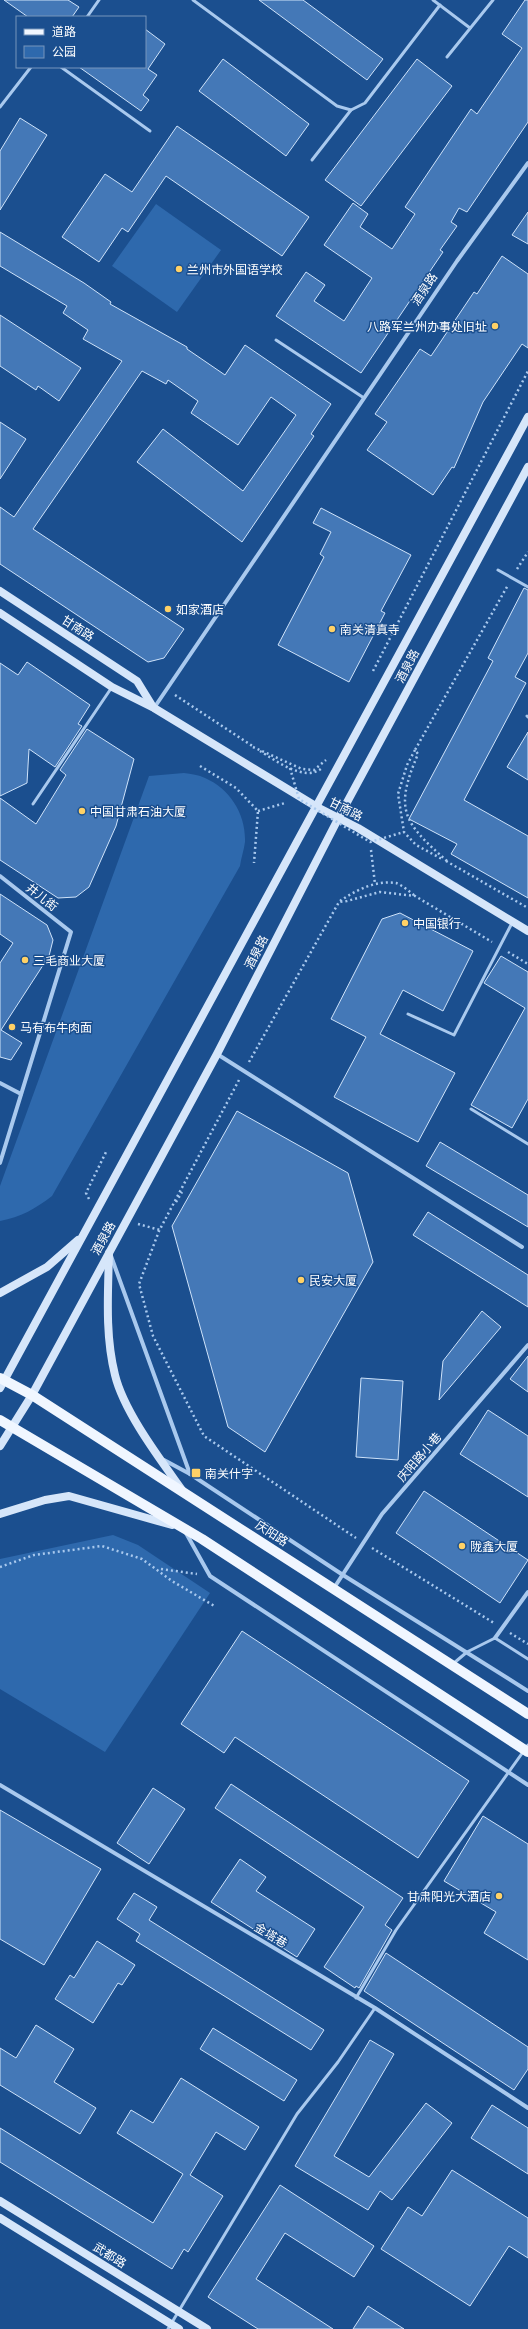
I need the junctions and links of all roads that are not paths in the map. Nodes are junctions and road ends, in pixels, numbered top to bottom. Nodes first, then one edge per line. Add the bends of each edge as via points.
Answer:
1 (98, 0) edge
2 (193, 0) edge
3 (432, 0) edge
4 (493, 0) edge
5 (440, 6) junction
6 (88, 16) edge
7 (470, 28) junction
8 (447, 57) dead end
9 (30, 68) edge
10 (62, 68) edge
11 (0, 106) edge
12 (351, 110) junction
13 (150, 131) dead end
14 (312, 160) dead end
15 (528, 164) edge
16 (276, 340) dead end
17 (364, 398) junction
18 (528, 418) edge
19 (528, 467) edge
20 (498, 570) dead end
21 (528, 587) edge
22 (0, 591) edge
23 (0, 613) edge
24 (112, 687) junction
25 (154, 708) junction
26 (33, 804) dead end
27 (317, 807) junction
28 (338, 819) junction
29 (0, 876) edge
30 (512, 922) junction
31 (528, 931) edge
32 (408, 1014) dead end
33 (217, 1054) junction
34 (0, 1083) edge
35 (21, 1094) junction
36 (471, 1109) dead end
37 (528, 1144) edge
38 (0, 1163) edge
39 (84, 1234) junction
40 (522, 1247) dead end
41 (109, 1252) junction
42 (0, 1293) edge
43 (528, 1345) edge
44 (1, 1382) edge
45 (32, 1395) junction
46 (0, 1420) edge
47 (12, 1426) junction
48 (0, 1446) edge
49 (160, 1458) junction
50 (190, 1474) junction
51 (184, 1493) junction
52 (0, 1514) edge
53 (183, 1528) junction
54 (343, 1575) junction
55 (334, 1588) junction
56 (528, 1592) edge
57 (495, 1638) junction
58 (466, 1652) junction
59 (528, 1659) edge
60 (452, 1665) junction
61 (528, 1691) edge
62 (528, 1714) edge
63 (527, 1749) edge
64 (508, 1772) junction
65 (0, 1785) edge
66 (528, 1785) edge
67 (356, 1998) junction
68 (375, 2008) junction
69 (528, 2108) edge
70 (0, 2201) edge
71 (0, 2218) edge
72 (179, 2312) junction
73 (170, 2327) edge
74 (179, 2329) edge
75 (207, 2329) edge

1 - 6 lane
2 - 12 lane via 337,106
3 - 5 lane
4 - 7 lane
5 - 7 lane
5 - 12 lane via 365,103
7 - 8 lane
9 - 11 lane
10 - 13 lane
12 - 14 lane
15 - 17 street, 酒泉路 via 457,261
16 - 17 lane
17 - 25 street, 酒泉路
18 - 27 main road, 酒泉路
19 - 28 main road, 酒泉路
20 - 21 lane
22 - 25 main road, 甘南路 via 136,681
23 - 24 main road, 甘南路
24 - 25 main road, 甘南路
24 - 26 lane
25 - 27 main road, 甘南路
27 - 28 main road, 甘南路
27 - 39 main road, 酒泉路
28 - 30 main road, 甘南路 via 358,828
28 - 33 main road, 酒泉路
29 - 35 street, 井儿街 via 71,932
30 - 31 main road, 甘南路
30 - 32 lane via 454,1035
33 - 40 street
33 - 41 main road, 酒泉路
34 - 35 street
35 - 38 street
36 - 37 lane
39 - 42 main road via 47,1267
39 - 44 main road, 酒泉路
41 - 45 main road, 酒泉路
41 - 49 main road via 108,1326 115,1376 132,1412
41 - 50 street
43 - 54 street, 庆阳路小巷 via 382,1514
44 - 45 main road, 庆阳路
45 - 47 main road, 酒泉路
45 - 51 main road, 庆阳路
46 - 47 main road
47 - 48 main road, 酒泉路
47 - 53 main road
49 - 50 street
49 - 51 main road
50 - 54 street
51 - 55 main road, 庆阳路
52 - 53 main road via 45,1500 69,1496
53 - 63 main road
53 - 64 street via 210,1576
54 - 55 street, 庆阳路小巷
54 - 58 street
55 - 60 main road, 庆阳路
56 - 57 street
57 - 58 lane
57 - 59 lane
58 - 60 lane
58 - 61 street
60 - 62 main road, 庆阳路
63 - 64 lane
64 - 66 street
64 - 67 lane via 396,1930
65 - 67 street, 金塔巷
67 - 68 street, 金塔巷
68 - 69 street, 金塔巷
68 - 72 lane via 338,2062 297,2114
70 - 72 main road, 武都路
71 - 73 main road
72 - 73 lane
72 - 75 main road, 武都路
73 - 74 main road

